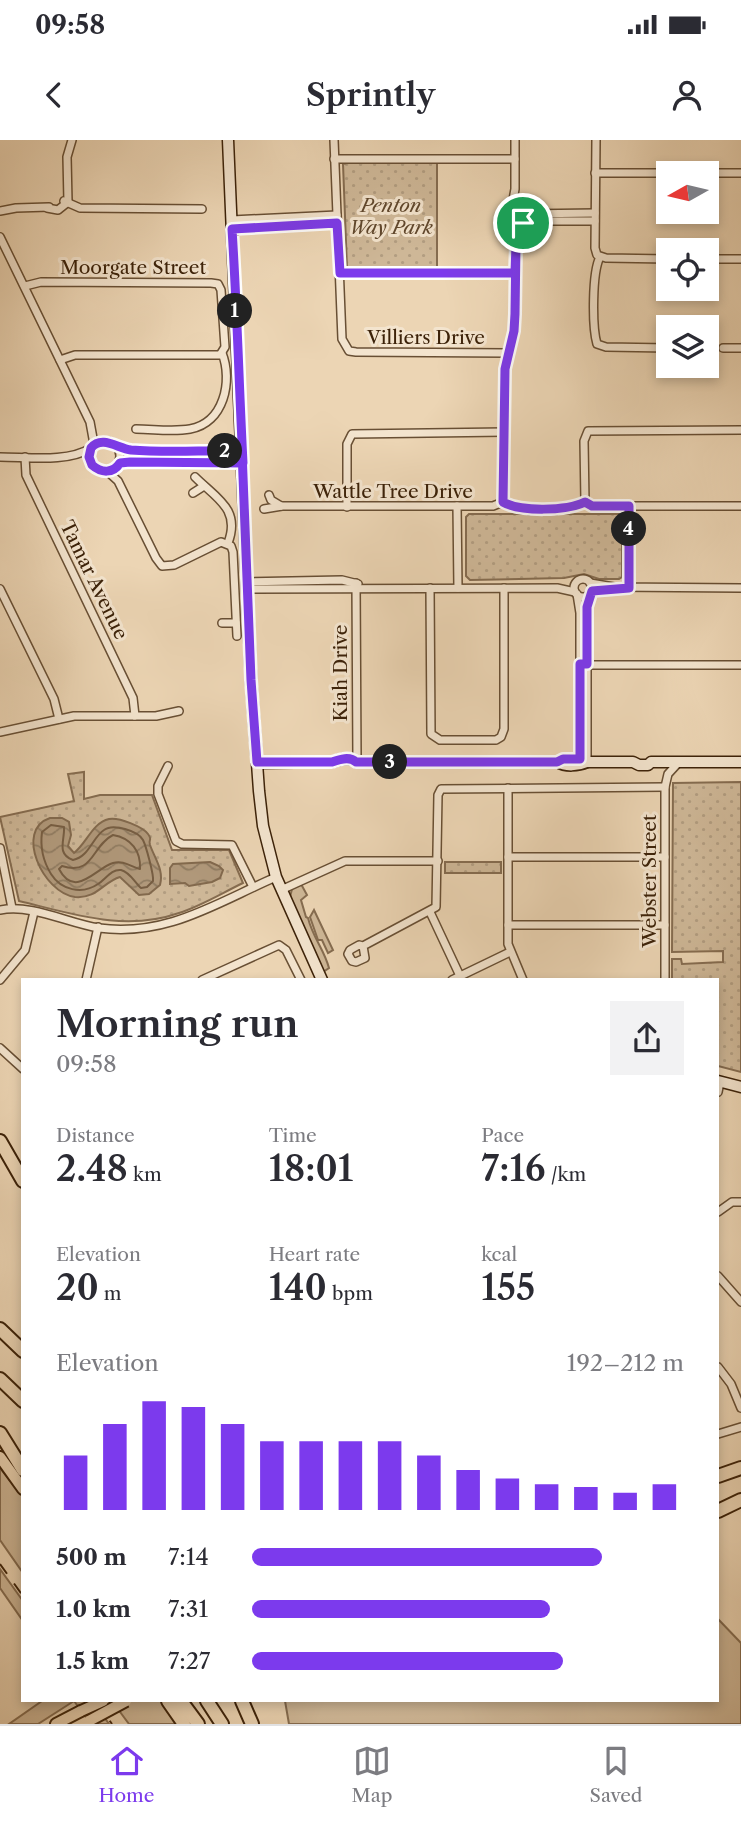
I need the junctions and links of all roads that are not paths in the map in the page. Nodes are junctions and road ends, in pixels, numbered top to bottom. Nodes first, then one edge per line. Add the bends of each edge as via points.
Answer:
1 (63, 140) edge
2 (72, 140) edge
3 (228, 140) edge
4 (334, 140) edge
5 (516, 140) edge
6 (596, 140) edge
7 (67, 157) junction
8 (334, 159) junction
9 (515, 159) junction
10 (595, 173) junction
11 (656, 173) edge
12 (719, 173) edge
13 (741, 173) edge
14 (515, 188) junction
15 (66, 202) junction
16 (0, 209) edge
17 (202, 209) dead end
18 (511, 211) junction
19 (524, 217) junction
20 (595, 217) junction
21 (337, 219) junction
22 (511, 223) junction
23 (232, 224) junction
24 (0, 237) edge
25 (516, 245) junction
26 (600, 257) junction
27 (656, 259) edge
28 (719, 259) edge
29 (741, 259) edge
30 (340, 273) junction
31 (515, 273) junction
32 (25, 286) junction
33 (656, 348) edge
34 (723, 348) dead end
35 (741, 348) edge
36 (508, 353) junction
37 (222, 354) junction
38 (60, 360) junction
39 (90, 422) junction
40 (141, 427) dead end
41 (741, 430) edge
42 (505, 432) junction
43 (107, 442) junction
44 (92, 446) junction
45 (118, 448) junction
46 (242, 451) junction
47 (72, 455) junction
48 (0, 457) edge
49 (25, 457) junction
50 (91, 463) junction
51 (243, 463) junction
52 (118, 465) junction
53 (107, 471) junction
54 (195, 477) dead end
55 (118, 481) junction
56 (204, 485) junction
57 (193, 494) dead end
58 (269, 495) dead end
59 (503, 502) junction
60 (585, 502) junction
61 (282, 506) junction
62 (347, 506) junction
63 (457, 506) junction
64 (629, 506) junction
65 (741, 506) edge
66 (264, 509) dead end
67 (228, 543) junction
68 (576, 582) junction
69 (248, 585) junction
70 (356, 586) junction
71 (430, 588) junction
72 (458, 588) junction
73 (504, 588) junction
74 (558, 588) junction
75 (629, 588) junction
76 (741, 588) edge
77 (0, 589) edge
78 (590, 589) junction
79 (576, 593) junction
80 (222, 623) dead end
81 (236, 623) junction
82 (237, 636) dead end
83 (583, 664) junction
84 (741, 665) edge
85 (179, 711) dead end
86 (135, 716) junction
87 (59, 719) junction
88 (0, 732) edge
89 (651, 761) junction
90 (257, 762) junction
91 (356, 762) junction
92 (582, 762) junction
93 (679, 762) junction
94 (741, 762) edge
95 (168, 766) dead end
96 (665, 784) junction
97 (508, 788) junction
98 (0, 848) edge
99 (665, 857) junction
100 (508, 858) junction
101 (438, 861) junction
102 (275, 874) junction
103 (252, 885) junction
104 (281, 890) junction
105 (12, 908) junction
106 (0, 910) edge
107 (34, 912) junction
108 (430, 912) junction
109 (508, 925) junction
110 (665, 925) junction
111 (98, 928) junction
112 (363, 946) dead end
113 (510, 953) junction
114 (460, 976) junction
115 (86, 978) edge
116 (206, 978) edge
117 (300, 978) edge
118 (321, 978) edge
119 (456, 978) edge
120 (522, 978) edge
121 (665, 978) edge
122 (0, 980) edge
123 (0, 1048) edge
124 (21, 1065) edge
125 (719, 1085) edge
126 (741, 1087) edge
127 (0, 1141) edge
128 (21, 1178) edge
129 (741, 1202) edge
130 (719, 1211) edge
131 (719, 1277) edge
132 (741, 1302) edge
133 (0, 1329) edge
134 (21, 1349) edge
135 (719, 1368) edge
136 (0, 1379) edge
137 (21, 1399) edge
138 (741, 1408) edge
139 (741, 1427) edge
140 (0, 1433) edge
141 (719, 1434) edge
142 (0, 1457) edge
143 (21, 1467) edge
144 (741, 1468) edge
145 (719, 1476) edge
146 (21, 1486) edge
147 (741, 1499) edge
148 (719, 1505) edge
149 (719, 1510) edge
150 (102, 1702) edge
151 (124, 1702) edge
152 (169, 1702) edge
153 (182, 1702) edge
154 (208, 1702) edge
155 (242, 1702) edge
156 (85, 1719) edge
157 (56, 1724) edge
158 (184, 1724) edge
159 (198, 1724) edge
160 (222, 1724) edge
161 (252, 1724) edge

1 - 2 street
1 - 7 street
2 - 7 street
3 - 23 street
4 - 8 street, Villiers Drive
5 - 9 street
6 - 10 street
7 - 15 street
8 - 9 street
8 - 21 street, Villiers Drive
9 - 14 street
10 - 11 street
10 - 20 street
12 - 13 street
14 - 18 street
14 - 19 street
15 - 16 street via 58,210
15 - 17 street via 80,208
18 - 19 street via 518,209
18 - 22 street
19 - 20 street
19 - 22 street via 518,226
19 - 25 street
20 - 26 street
21 - 23 street
21 - 30 street, Villiers Drive
22 - 25 street
23 - 46 street
24 - 32 street
25 - 31 street
26 - 27 street
26 - 33 street via 595,271 597,344
28 - 29 street
30 - 31 street
30 - 36 street, Villiers Drive via 342,339 349,351
31 - 36 street via 514,325
32 - 37 street, Moorgate Street via 41,282 215,283 222,294
32 - 38 street
34 - 35 street
36 - 42 street
37 - 38 street via 75,355
37 - 40 street via 226,391 209,419 191,429
38 - 39 street
39 - 43 street
39 - 44 street
41 - 60 street via 588,431 584,435
42 - 59 street
42 - 62 street via 352,434 347,444
43 - 44 street
43 - 45 street
44 - 47 street
44 - 50 street
45 - 46 street
45 - 52 street
46 - 51 street
47 - 49 street
47 - 50 street
48 - 49 street
49 - 86 street, Tamar Avenue via 26,475 133,698
50 - 53 street
51 - 52 street
51 - 69 street
52 - 53 street
52 - 55 street
53 - 55 street
54 - 56 street
55 - 67 street via 164,567 218,543
56 - 57 street
56 - 67 street via 230,513
58 - 61 street
59 - 60 street, Wattle Tree Drive via 515,508 542,508
59 - 63 street, Wattle Tree Drive
60 - 64 street, Wattle Tree Drive
61 - 62 street, Wattle Tree Drive
61 - 66 street, Wattle Tree Drive
62 - 63 street, Wattle Tree Drive
63 - 72 street
64 - 65 street, Wattle Tree Drive
64 - 75 street
67 - 81 street via 233,552
68 - 74 street
68 - 78 street via 583,579
68 - 79 street
69 - 70 street
69 - 90 street
70 - 71 street
70 - 91 street, Kiah Drive
71 - 72 street
71 - 73 street via 430,729 433,738 440,740 496,740 504,734
72 - 73 street
73 - 74 street
74 - 79 street
75 - 76 street
75 - 78 street
77 - 87 street via 54,699
78 - 79 street via 584,597
78 - 83 street
79 - 83 street
80 - 81 street
81 - 82 street
83 - 84 street
83 - 92 street
85 - 86 street
86 - 87 street
87 - 88 street
89 - 92 street via 648,765
89 - 93 street
89 - 96 street, Webster Street
90 - 91 street
90 - 102 street via 263,826
91 - 92 street
93 - 94 street
93 - 96 street
95 - 103 street via 158,792 176,841 232,845
96 - 97 street
96 - 99 street, Webster Street
97 - 100 street
97 - 101 street via 440,790
98 - 105 street
99 - 100 street
99 - 110 street, Webster Street
100 - 109 street
101 - 104 street via 345,861
101 - 108 street via 438,904
102 - 103 street
102 - 104 street
103 - 111 street via 167,925
104 - 118 street
105 - 106 street
105 - 107 street
107 - 111 street
107 - 122 street via 25,950
108 - 112 street
108 - 114 street
109 - 110 street
109 - 113 street
110 - 121 street, Webster Street
111 - 115 street
113 - 114 street
113 - 120 street
114 - 119 street
116 - 117 street via 279,945
123 - 124 street
125 - 126 street
127 - 128 highway
129 - 130 street
131 - 132 street
133 - 134 highway
135 - 138 street via 732,1384
136 - 137 highway
139 - 141 street
140 - 143 highway
142 - 146 main road
144 - 145 highway
147 - 148 highway
147 - 149 highway
150 - 156 main road, bridge
151 - 156 main road, bridge
152 - 158 highway
153 - 159 highway
154 - 160 highway
155 - 161 highway
156 - 157 main road

